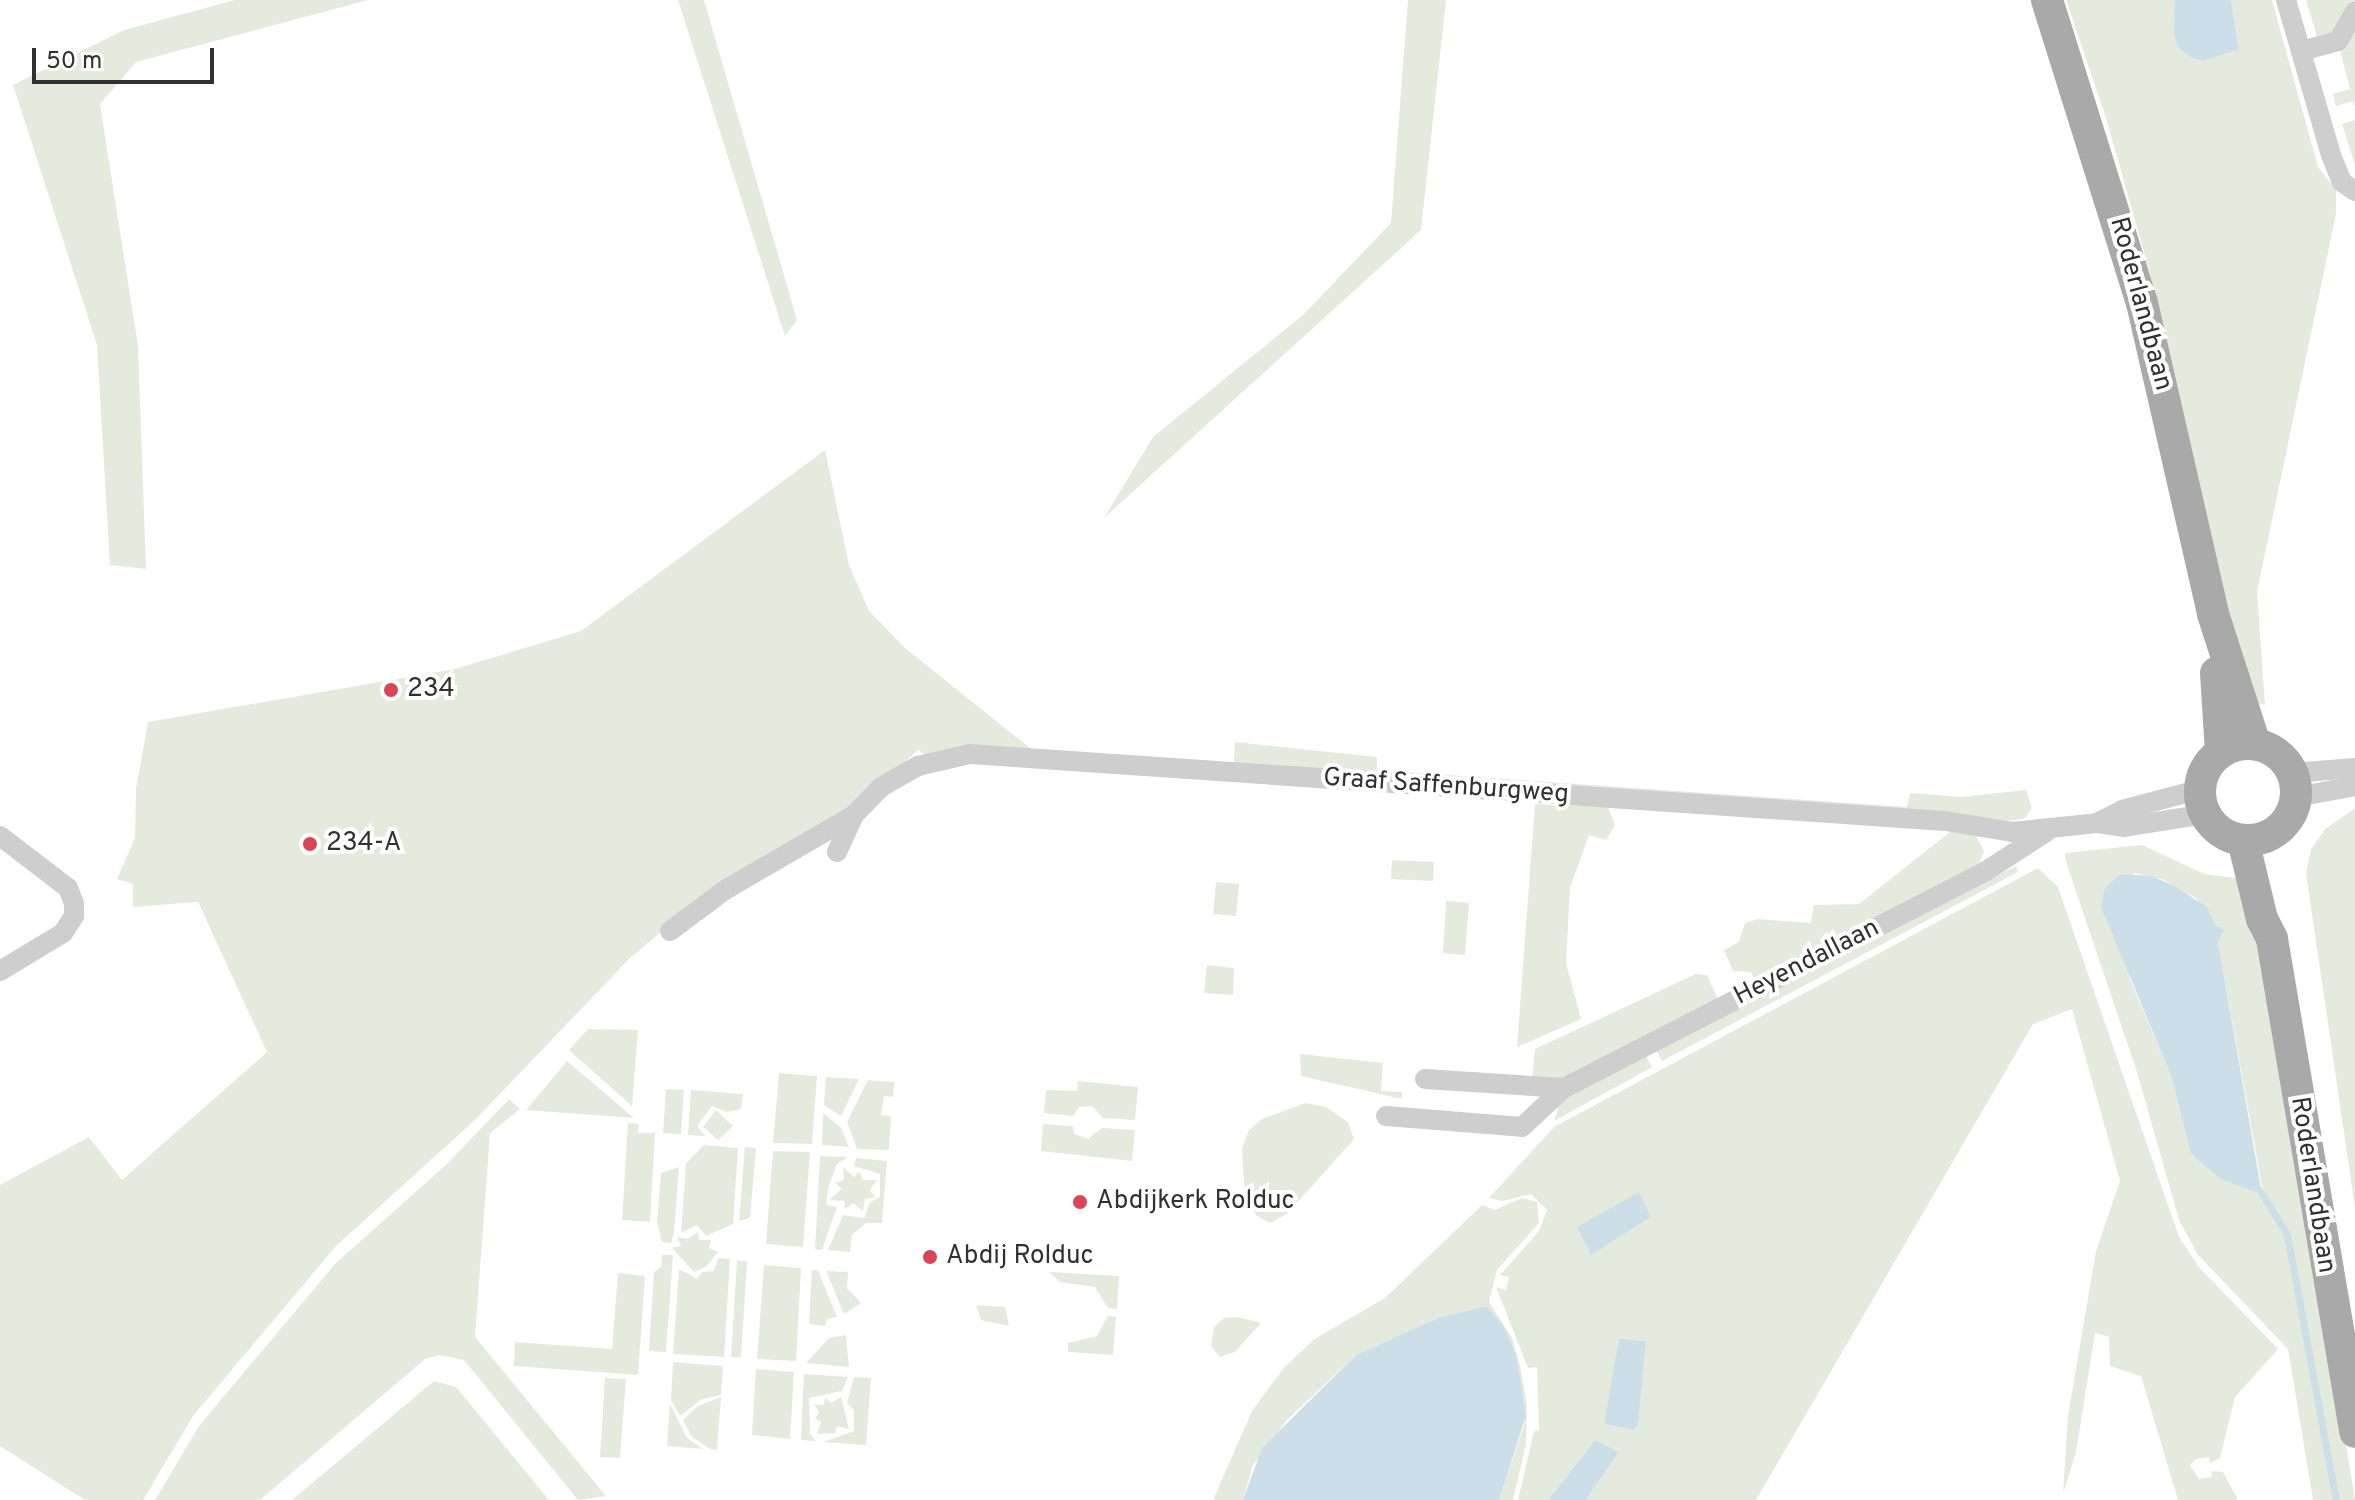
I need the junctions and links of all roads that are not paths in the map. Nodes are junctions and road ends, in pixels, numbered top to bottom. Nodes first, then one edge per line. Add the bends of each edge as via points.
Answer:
1 (2047, 0) edge
2 (2286, 0) edge
3 (2355, 12) edge
4 (2301, 51) junction
5 (2355, 191) edge
6 (2213, 614) junction
7 (2255, 744) junction
8 (2221, 752) junction
9 (2355, 768) edge
10 (2294, 785) junction
11 (2355, 786) edge
12 (2203, 802) junction
13 (854, 815) junction
14 (2046, 832) junction
15 (0, 836) edge
16 (2254, 838) junction
17 (837, 852) dead end
18 (670, 931) dead end
19 (0, 971) edge
20 (1425, 1079) dead end
21 (1564, 1088) junction
22 (1386, 1116) dead end
23 (2355, 1432) edge

1 - 6 main road, Roderlandbaan via 2142,303
2 - 4 street
3 - 4 street via 2338,41
4 - 5 street via 2337,171
6 - 7 main road, Roderlandbaan
6 - 8 main road, Roderlandbaan
7 - 8 main road
7 - 10 main road via 2282,758
8 - 12 main road via 2208,765
9 - 10 street
10 - 11 street
10 - 16 main road via 2284,824
12 - 14 street, Graaf Saffenburgweg via 2122,810 2097,823
12 - 16 main road via 2228,836
13 - 14 street, Graaf Saffenburgweg via 881,787 918,766 970,754 1016,754
13 - 17 street, Graaf Saffenburgweg
13 - 18 street via 725,890
14 - 21 street, Heyendallaan via 1986,871
15 - 19 street via 68,888 74,916 63,933
16 - 23 main road, Roderlandbaan via 2262,919 2272,939
20 - 21 street
21 - 22 street, Heyendallaan via 1522,1127

